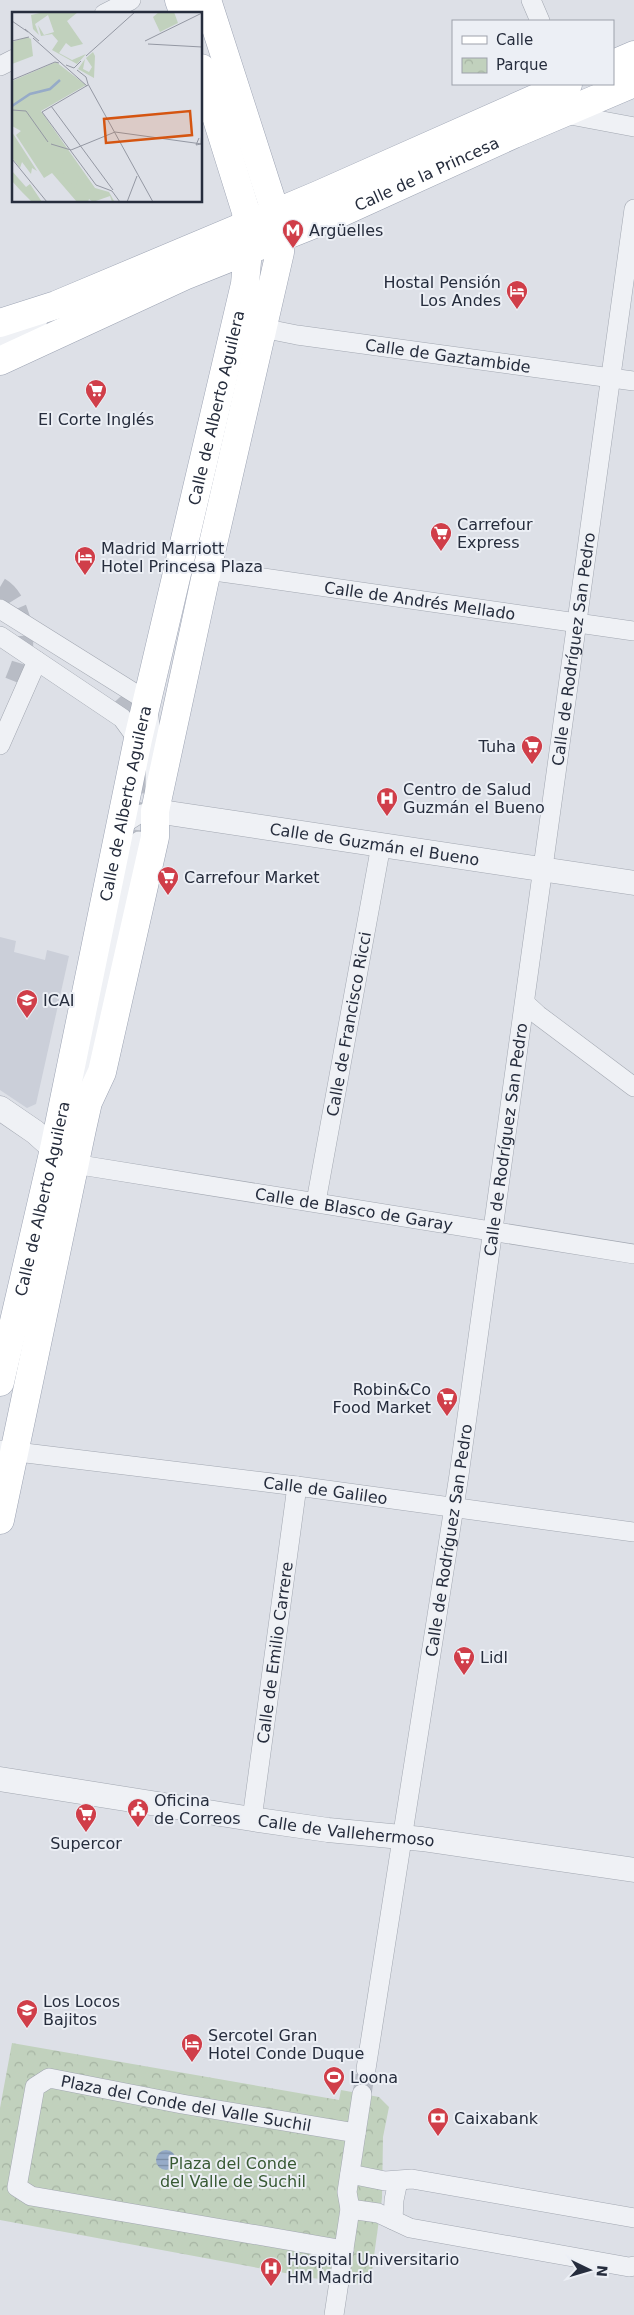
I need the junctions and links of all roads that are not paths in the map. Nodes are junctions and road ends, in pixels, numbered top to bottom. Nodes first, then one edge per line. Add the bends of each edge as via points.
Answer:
1 (131, 0) edge
2 (179, 0) edge
3 (207, 0) edge
4 (531, 0) edge
5 (108, 12) edge
6 (183, 12) edge
7 (540, 20) edge
8 (12, 60) edge
9 (0, 66) edge
10 (202, 71) edge
11 (634, 83) edge
12 (566, 85) edge
13 (565, 114) junction
14 (634, 127) edge
15 (634, 209) edge
16 (278, 225) junction
17 (248, 237) junction
18 (56, 304) junction
19 (0, 323) edge
20 (262, 328) junction
21 (0, 339) edge
22 (0, 361) edge
23 (611, 377) junction
24 (634, 381) edge
25 (207, 570) junction
26 (0, 609) edge
27 (0, 623) edge
28 (577, 623) junction
29 (634, 631) edge
30 (0, 636) edge
31 (37, 661) junction
32 (12, 687) tunnel mouth
33 (119, 698) tunnel mouth
34 (147, 701) junction
35 (0, 715) edge
36 (138, 740) junction
37 (0, 744) edge
38 (155, 767) junction
39 (155, 811) junction
40 (129, 834) junction
41 (381, 845) junction
42 (543, 870) junction
43 (634, 883) edge
44 (525, 1003) junction
45 (632, 1079) edge
46 (88, 1102) junction
47 (0, 1108) edge
48 (64, 1157) junction
49 (316, 1202) junction
50 (493, 1232) junction
51 (634, 1254) edge
52 (0, 1382) edge
53 (7, 1451) edge
54 (297, 1486) junction
55 (454, 1507) junction
56 (0, 1520) edge
57 (634, 1532) edge
58 (0, 1779) edge
59 (252, 1819) junction
60 (402, 1838) junction
61 (634, 1870) edge
62 (366, 2069) tunnel mouth
63 (362, 2094) tunnel mouth
64 (356, 2133) junction
65 (350, 2174) junction
66 (398, 2181) junction
67 (350, 2210) junction
68 (634, 2218) edge
69 (393, 2220) junction
70 (344, 2250) junction
71 (634, 2266) edge
72 (334, 2315) edge

1 - 5 street
2 - 6 main road
3 - 16 main road
4 - 7 street
8 - 9 street
10 - 17 main road, Calle de Alberto Aguilera via 240,186
11 - 13 main road, Calle de la Princesa
12 - 16 main road, Calle de la Princesa via 318,195
13 - 14 street
13 - 16 main road, Calle de la Princesa via 327,219
15 - 23 street, Calle de Rodríguez San Pedro
16 - 17 main road, Calle de la Princesa
16 - 20 main road, Calle de Alberto Aguilera via 280,252
17 - 18 main road, Calle de la Princesa
17 - 22 main road, Calle de la Princesa via 184,276
17 - 34 main road, Calle de Alberto Aguilera via 245,284
18 - 19 main road, Calle de la Princesa
18 - 21 street, Calle de la Princesa via 30,326
20 - 23 street, Calle de Gaztambide
20 - 25 main road, Calle de Alberto Aguilera
23 - 24 street, Calle de Gaztambide
23 - 28 street, Calle de Rodríguez San Pedro
25 - 28 street, Calle de Andrés Mellado
25 - 39 main road, Calle de Alberto Aguilera
26 - 34 street
27 - 33 street
28 - 29 street, Calle de Andrés Mellado
28 - 42 street, Calle de Rodríguez San Pedro
30 - 31 street
31 - 36 street via 122,718
31 - 37 street
32 - 35 street
34 - 36 main road, Calle de Alberto Aguilera
34 - 38 street
36 - 38 street
36 - 40 main road, Calle de Alberto Aguilera
38 - 39 street
39 - 40 street, Calle de Guzmán el Bueno via 138,815
39 - 41 street, Calle de Guzmán el Bueno
39 - 46 main road, Calle de Alberto Aguilera via 155,837 102,1072
40 - 46 street, Calle de Alberto Aguilera via 86,1083
40 - 48 main road, Calle de Alberto Aguilera
41 - 42 street, Calle de Guzmán el Bueno
41 - 49 street, Calle de Francisco Ricci
42 - 43 street, Calle de Guzmán el Bueno
42 - 44 street, Calle de Rodríguez San Pedro
44 - 45 street
44 - 50 street, Calle de Rodríguez San Pedro
46 - 48 main road, Calle de Alberto Aguilera
47 - 48 street
48 - 49 street, Calle de Blasco de Garay
48 - 52 main road, Calle de Alberto Aguilera
48 - 53 main road, Calle de Alberto Aguilera
49 - 50 street, Calle de Blasco de Garay
50 - 51 street, Calle de Blasco de Garay
50 - 55 street, Calle de Rodríguez San Pedro
53 - 54 street, Calle de Galileo
53 - 56 main road, Calle de Alberto Aguilera
54 - 55 street, Calle de Galileo
54 - 59 street, Calle de Emilio Carrere
55 - 57 street, Calle de Galileo
55 - 60 street, Calle de Rodríguez San Pedro
58 - 59 street, Calle de Vallehermoso
59 - 60 street, Calle de Vallehermoso
60 - 61 street, Calle de Vallehermoso
60 - 62 street, Calle de Rodríguez San Pedro
63 - 64 street
64 - 65 street
64 - 70 street, Plaza del Conde del Valle Suchil via 49,2078 35,2088 18,2187 31,2196
65 - 66 street
65 - 67 street via 347,2192
66 - 68 street via 412,2179
66 - 69 street
67 - 69 street via 378,2213
67 - 70 street
69 - 71 street via 410,2228
70 - 72 street

